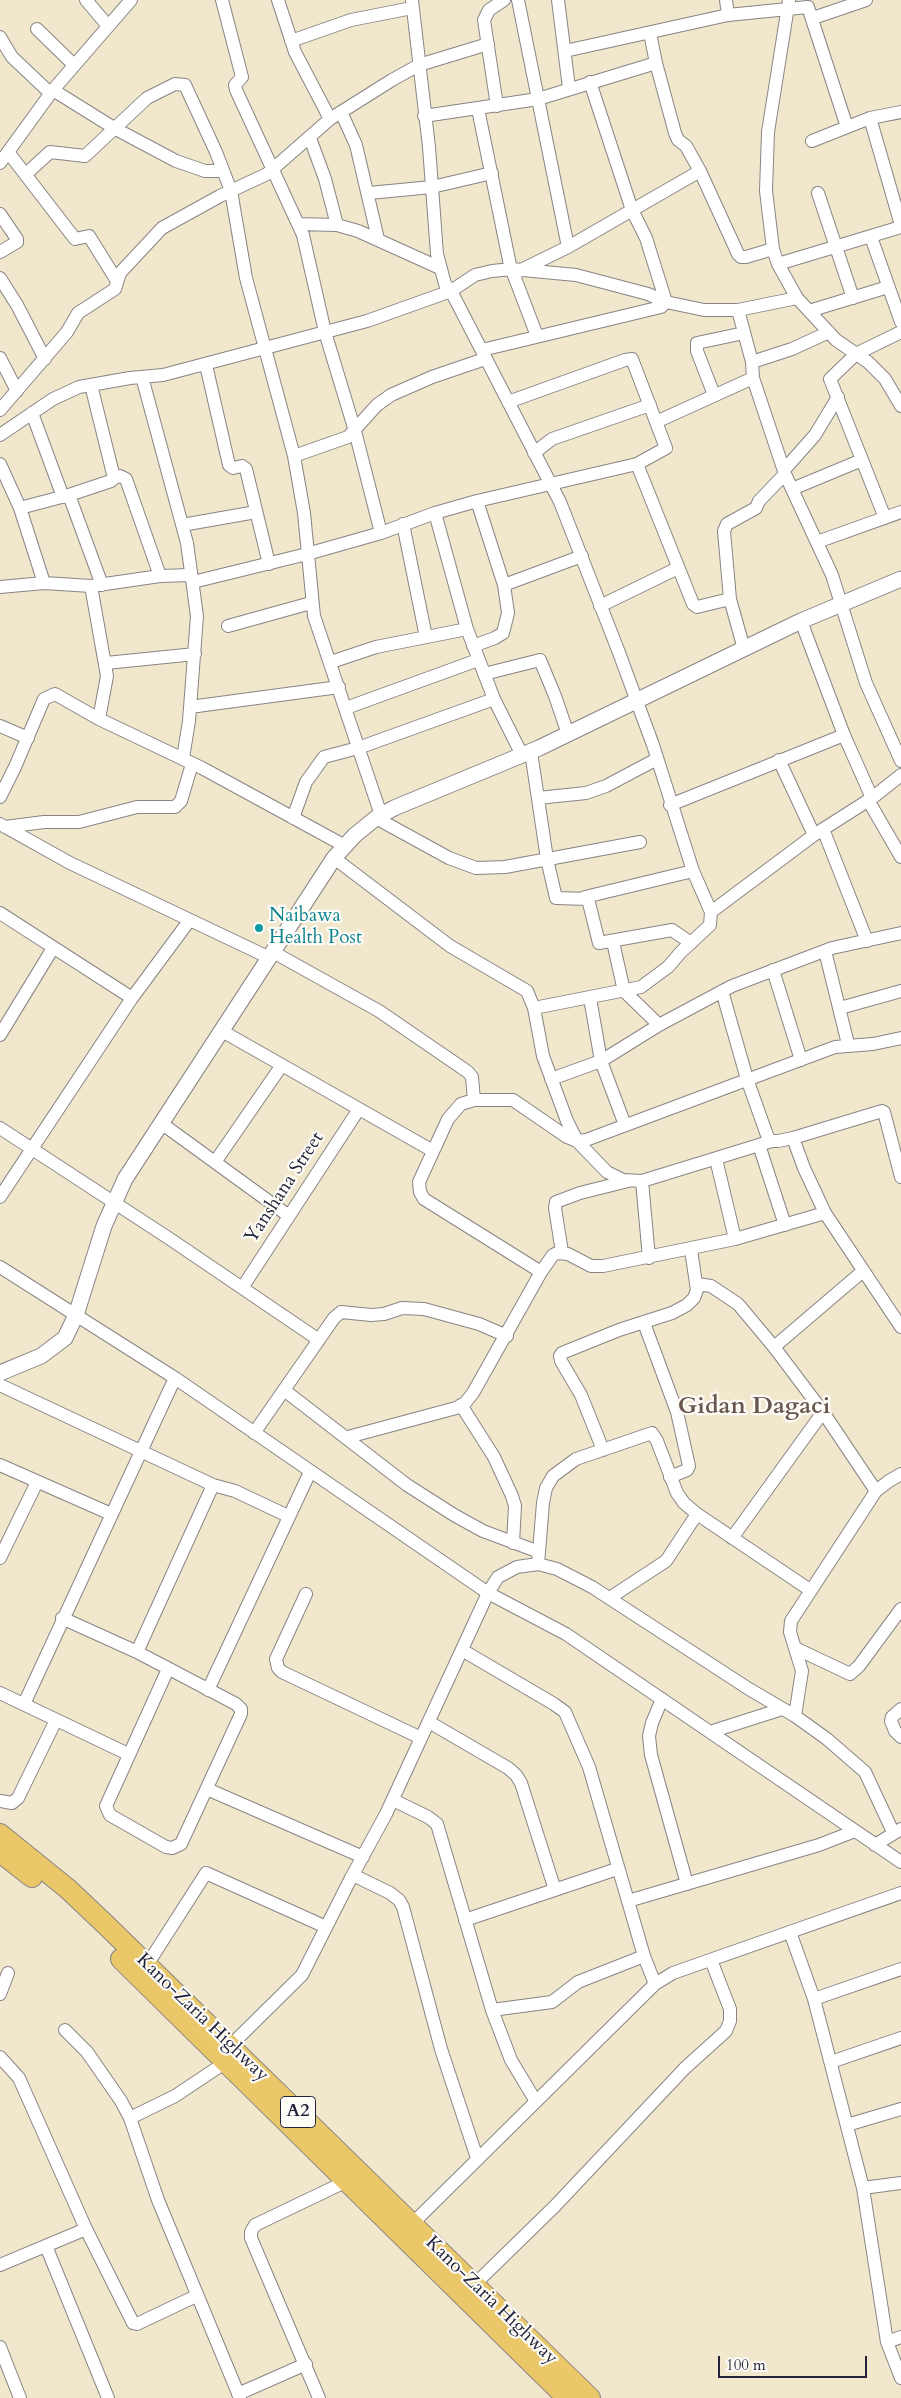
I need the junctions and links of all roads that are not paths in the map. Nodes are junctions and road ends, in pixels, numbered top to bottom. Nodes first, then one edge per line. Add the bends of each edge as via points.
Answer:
1 (86, 0) edge
2 (131, 0) edge
3 (222, 0) edge
4 (278, 0) edge
5 (504, 0) edge
6 (518, 0) edge
7 (558, 0) edge
8 (726, 0) edge
9 (866, 0) edge
10 (412, 4) edge
11 (788, 4) edge
12 (728, 15) junction
13 (813, 18) junction
14 (108, 26) junction
15 (37, 29) dead end
16 (650, 33) junction
17 (0, 37) edge
18 (291, 41) junction
19 (488, 44) junction
20 (565, 51) junction
21 (656, 64) junction
22 (74, 65) junction
23 (419, 65) junction
24 (590, 82) junction
25 (569, 88) junction
26 (52, 92) junction
27 (538, 99) junction
28 (496, 106) junction
29 (478, 109) junction
30 (901, 112) edge
31 (336, 115) junction
32 (424, 116) junction
33 (870, 118) junction
34 (847, 127) junction
35 (114, 128) junction
36 (310, 138) junction
37 (812, 141) dead end
38 (8, 152) junction
39 (0, 163) edge
40 (273, 170) junction
41 (223, 171) junction
42 (700, 171) junction
43 (492, 173) junction
44 (26, 174) junction
45 (432, 187) junction
46 (231, 191) junction
47 (369, 193) junction
48 (818, 193) dead end
49 (632, 210) junction
50 (0, 214) edge
51 (299, 224) junction
52 (337, 225) junction
53 (901, 226) edge
54 (871, 237) junction
55 (378, 239) junction
56 (568, 247) junction
57 (836, 248) junction
58 (773, 250) junction
59 (0, 252) edge
60 (778, 264) junction
61 (440, 268) junction
62 (515, 270) junction
63 (0, 278) edge
64 (117, 280) junction
65 (888, 287) junction
66 (451, 291) junction
67 (797, 298) junction
68 (852, 298) junction
69 (666, 302) junction
70 (738, 310) junction
71 (809, 311) junction
72 (901, 322) edge
73 (326, 332) junction
74 (829, 332) junction
75 (901, 332) edge
76 (744, 333) junction
77 (537, 336) junction
78 (265, 347) junction
79 (856, 354) junction
80 (483, 355) junction
81 (0, 358) edge
82 (45, 359) junction
83 (752, 362) junction
84 (206, 364) junction
85 (142, 377) junction
86 (753, 378) junction
87 (92, 384) junction
88 (17, 391) junction
89 (898, 391) edge
90 (714, 395) junction
91 (838, 397) junction
92 (508, 402) junction
93 (650, 405) junction
94 (1, 406) edge
95 (901, 406) edge
96 (32, 413) junction
97 (656, 422) junction
98 (355, 431) junction
99 (0, 435) edge
100 (534, 452) junction
101 (294, 456) junction
102 (862, 460) junction
103 (0, 464) edge
104 (637, 464) junction
105 (785, 472) junction
106 (114, 478) junction
107 (551, 483) junction
108 (792, 489) junction
109 (66, 496) junction
110 (477, 501) junction
111 (20, 508) junction
112 (256, 512) junction
113 (901, 512) edge
114 (435, 513) junction
115 (885, 518) junction
116 (403, 524) junction
117 (182, 525) junction
118 (380, 533) junction
119 (817, 542) junction
120 (307, 554) junction
121 (582, 556) junction
122 (269, 564) junction
123 (678, 568) junction
124 (160, 576) junction
125 (192, 578) junction
126 (901, 579) edge
127 (1, 582) edge
128 (44, 583) junction
129 (96, 585) junction
130 (504, 585) junction
131 (730, 599) junction
132 (842, 602) junction
133 (311, 603) junction
134 (600, 606) junction
135 (801, 621) junction
136 (228, 626) dead end
137 (467, 629) junction
138 (426, 637) junction
139 (473, 646) junction
140 (744, 649) junction
141 (195, 654) junction
142 (478, 660) junction
143 (330, 662) junction
144 (106, 663) junction
145 (484, 674) junction
146 (339, 687) junction
147 (494, 699) junction
148 (637, 703) junction
149 (190, 707) junction
150 (346, 708) junction
151 (99, 719) junction
152 (0, 726) edge
153 (568, 734) junction
154 (844, 735) junction
155 (28, 738) junction
156 (358, 748) junction
157 (526, 753) junction
158 (657, 759) junction
159 (779, 760) junction
160 (187, 761) junction
161 (901, 761) edge
162 (901, 775) edge
163 (0, 797) edge
164 (538, 798) junction
165 (870, 799) junction
166 (670, 804) junction
167 (379, 817) junction
168 (293, 818) junction
169 (2, 826) edge
170 (818, 832) junction
171 (640, 842) dead end
172 (345, 846) junction
173 (901, 857) edge
174 (334, 858) junction
175 (547, 860) junction
176 (693, 871) junction
177 (585, 897) junction
178 (711, 912) junction
179 (0, 913) edge
180 (189, 921) junction
181 (901, 933) edge
182 (867, 941) junction
183 (613, 942) junction
184 (691, 943) junction
185 (53, 948) junction
186 (825, 951) junction
187 (271, 955) junction
188 (773, 970) junction
189 (624, 991) junction
190 (722, 991) junction
191 (901, 991) edge
192 (132, 998) junction
193 (590, 998) junction
194 (534, 1008) junction
195 (840, 1008) junction
196 (659, 1025) junction
197 (2, 1027) edge
198 (222, 1031) junction
199 (901, 1038) edge
200 (848, 1044) junction
201 (801, 1060) junction
202 (601, 1061) junction
203 (282, 1066) junction
204 (551, 1078) junction
205 (747, 1079) junction
206 (474, 1100) junction
207 (359, 1109) junction
208 (161, 1123) junction
209 (625, 1125) junction
210 (0, 1128) edge
211 (793, 1138) junction
212 (577, 1141) junction
213 (772, 1141) junction
214 (759, 1145) junction
215 (33, 1148) junction
216 (433, 1151) junction
217 (716, 1158) junction
218 (215, 1162) junction
219 (901, 1177) edge
220 (628, 1181) junction
221 (642, 1181) junction
222 (0, 1197) edge
223 (114, 1202) junction
224 (825, 1213) junction
225 (289, 1216) junction
226 (785, 1225) junction
227 (735, 1239) junction
228 (691, 1250) junction
229 (562, 1252) junction
230 (649, 1258) junction
231 (863, 1271) junction
232 (3, 1272) edge
233 (541, 1272) junction
234 (697, 1284) junction
235 (242, 1288) junction
236 (76, 1316) junction
237 (644, 1323) junction
238 (901, 1327) edge
239 (507, 1336) junction
240 (319, 1340) junction
241 (774, 1346) junction
242 (0, 1373) edge
243 (175, 1378) junction
244 (0, 1385) edge
245 (284, 1390) junction
246 (461, 1405) junction
247 (823, 1412) junction
248 (254, 1432) junction
249 (348, 1437) junction
250 (141, 1450) junction
251 (603, 1450) junction
252 (0, 1465) edge
253 (310, 1472) junction
254 (901, 1474) edge
255 (670, 1477) junction
256 (37, 1482) junction
257 (213, 1485) junction
258 (876, 1491) junction
259 (111, 1514) junction
260 (698, 1514) junction
261 (288, 1516) junction
262 (732, 1538) junction
263 (513, 1543) junction
264 (0, 1558) edge
265 (538, 1558) junction
266 (810, 1590) junction
267 (488, 1593) junction
268 (306, 1594) dead end
269 (611, 1598) junction
270 (901, 1609) edge
271 (62, 1618) junction
272 (795, 1648) junction
273 (462, 1650) junction
274 (137, 1652) junction
275 (168, 1669) junction
276 (208, 1690) junction
277 (0, 1693) edge
278 (662, 1699) junction
279 (24, 1704) junction
280 (782, 1709) junction
281 (901, 1709) edge
282 (795, 1716) junction
283 (56, 1720) junction
284 (429, 1722) junction
285 (710, 1732) junction
286 (901, 1737) edge
287 (421, 1738) junction
288 (128, 1754) junction
289 (207, 1789) junction
290 (393, 1800) junction
291 (0, 1801) edge
292 (897, 1830) edge
293 (855, 1831) junction
294 (0, 1834) edge
295 (875, 1844) junction
296 (0, 1852) edge
297 (363, 1857) junction
298 (901, 1862) edge
299 (617, 1869) junction
300 (353, 1875) junction
301 (687, 1884) junction
302 (555, 1890) junction
303 (901, 1893) edge
304 (628, 1901) junction
305 (465, 1920) junction
306 (326, 1927) junction
307 (790, 1932) junction
308 (644, 1956) junction
309 (711, 1960) junction
310 (147, 1965) junction
311 (901, 1969) edge
312 (8, 1973) dead end
313 (655, 1984) junction
314 (0, 1994) edge
315 (814, 1999) junction
316 (492, 2010) junction
317 (65, 2030) dead end
318 (901, 2038) edge
319 (228, 2054) junction
320 (0, 2057) edge
321 (831, 2062) junction
322 (535, 2100) junction
323 (901, 2109) edge
324 (130, 2118) junction
325 (847, 2125) junction
326 (477, 2158) junction
327 (346, 2181) junction
328 (901, 2184) edge
329 (863, 2188) junction
330 (412, 2224) junction
331 (86, 2229) junction
332 (46, 2246) junction
333 (0, 2263) edge
334 (474, 2285) junction
335 (196, 2296) junction
336 (901, 2337) edge
337 (887, 2342) junction
338 (0, 2347) edge
339 (306, 2364) junction
340 (901, 2378) edge
341 (239, 2396) edge
342 (20, 2398) edge
343 (108, 2398) edge
344 (319, 2398) edge
345 (567, 2398) edge
346 (590, 2398) edge

1 - 14 street
2 - 14 street
3 - 40 street via 242,77 235,85 236,90
4 - 18 street
5 - 19 street via 485,16
6 - 27 street
7 - 20 street
8 - 12 street
9 - 13 street
10 - 18 street via 351,20
10 - 23 street
11 - 12 street
11 - 13 street via 808,7
11 - 58 street via 768,132 766,191
12 - 16 street
13 - 34 street
14 - 22 street
15 - 22 street
16 - 20 street
16 - 21 street
17 - 26 street via 12,57
18 - 31 street via 301,64
19 - 23 street
19 - 28 street
20 - 25 street
21 - 24 street
21 - 42 street via 675,133
22 - 26 street
23 - 31 street
23 - 32 street
24 - 25 street
24 - 49 street
25 - 27 street
26 - 35 street
26 - 38 street
27 - 28 street
27 - 56 street
28 - 29 street
29 - 32 street
29 - 43 street
30 - 33 street
31 - 36 street
31 - 47 street via 356,145
32 - 45 street
33 - 34 street
33 - 53 street
34 - 37 street
35 - 41 street via 192,168
35 - 41 street via 147,98 182,83
35 - 44 street via 85,156 50,152
36 - 40 street
36 - 52 street
38 - 39 street
38 - 44 street
40 - 46 street
40 - 51 street
41 - 46 street
42 - 49 street
42 - 58 street via 741,257
43 - 45 street
43 - 62 street
44 - 64 street via 75,239 89,236
45 - 47 street
45 - 61 street
46 - 64 street via 162,228
46 - 78 street via 246,278
47 - 55 street
48 - 57 street
49 - 56 street
49 - 69 street via 646,238
50 - 59 street via 17,239
51 - 52 street
51 - 73 street
52 - 55 street
53 - 54 street
54 - 57 street
54 - 65 street
55 - 61 street
56 - 62 street
57 - 60 street
57 - 68 street
58 - 60 street
60 - 67 street
61 - 66 street
62 - 66 street via 475,276
62 - 69 street via 595,279
62 - 77 street
63 - 82 street via 18,305
64 - 82 street via 116,289 78,314
65 - 68 street
65 - 72 street
66 - 73 street
66 - 80 street
67 - 70 street
67 - 71 street
68 - 71 street
69 - 70 street via 704,310
69 - 77 street via 661,307
70 - 76 street
71 - 74 street
73 - 78 street
73 - 98 street
74 - 79 street
74 - 83 street
75 - 79 street
76 - 83 street
76 - 90 street via 697,342 697,351
77 - 80 street
78 - 84 street
78 - 101 street
79 - 89 street
79 - 91 street via 831,378
80 - 92 street
80 - 98 street via 390,395
81 - 88 street
82 - 88 street
83 - 86 street
84 - 85 street
84 - 112 street via 229,465 246,469
85 - 87 street
85 - 117 street
86 - 90 street
86 - 105 street
87 - 96 street via 53,399
87 - 106 street
88 - 94 street
89 - 95 street
90 - 97 street
91 - 102 street
91 - 105 street via 815,435
92 - 93 street via 628,359 634,362
92 - 100 street
93 - 97 street
93 - 100 street via 552,439
96 - 99 street
96 - 109 street
97 - 104 street via 666,448
98 - 101 street via 334,443
98 - 118 street
100 - 107 street
101 - 120 street
102 - 108 street
102 - 115 street
103 - 111 street
104 - 107 street
104 - 123 street
105 - 108 street
105 - 131 street via 756,508 727,524 724,530
106 - 109 street
106 - 124 street via 126,479
107 - 110 street
107 - 121 street
108 - 119 street
109 - 111 street
109 - 129 street
110 - 114 street
110 - 130 street
111 - 128 street
112 - 117 street
112 - 122 street
113 - 115 street
114 - 116 street
114 - 137 street
115 - 119 street
116 - 118 street
116 - 138 street
117 - 125 street
118 - 120 street
119 - 132 street
120 - 122 street
120 - 133 street
121 - 130 street
121 - 134 street
122 - 125 street
123 - 131 street via 695,607
123 - 134 street
124 - 125 street
124 - 129 street
125 - 141 street via 197,616
126 - 132 street
127 - 128 street
128 - 129 street
129 - 144 street
130 - 139 street via 508,613 503,633
131 - 140 street
132 - 135 street
132 - 161 street via 866,683
133 - 136 street
133 - 143 street
134 - 148 street
135 - 140 street
135 - 154 street
137 - 138 street
137 - 139 street
138 - 143 street
139 - 142 street
140 - 148 street
141 - 144 street
141 - 149 street
142 - 145 street
142 - 150 street
143 - 146 street
144 - 151 street via 106,688
145 - 147 street
145 - 153 street via 540,660
146 - 149 street
146 - 150 street
147 - 156 street
147 - 157 street
148 - 153 street
148 - 158 street
149 - 160 street
150 - 156 street
151 - 155 street via 51,694 44,699
151 - 160 street
152 - 155 street
153 - 157 street
154 - 159 street
154 - 165 street
155 - 163 street
156 - 167 street
156 - 168 street via 324,757 306,782
157 - 164 street
157 - 167 street
158 - 164 street via 586,793
158 - 166 street
159 - 166 street
159 - 170 street
160 - 168 street
160 - 169 street via 181,801 174,807 137,807 79,822
162 - 165 street
164 - 175 street
165 - 170 street
165 - 173 street
166 - 176 street
167 - 172 street
167 - 175 street via 397,832 468,867 505,867
168 - 172 street
169 - 180 street
170 - 178 street
170 - 182 street
171 - 175 street
172 - 174 street
174 - 187 street
174 - 194 street via 450,946 526,992
175 - 177 street via 556,898
176 - 177 street
176 - 178 street
177 - 183 street via 590,904 597,941 604,944
178 - 184 street via 710,925
179 - 185 street
180 - 187 street
180 - 192 street
181 - 182 street
182 - 186 street
183 - 184 street via 672,930
183 - 189 street
184 - 189 street via 653,980
185 - 192 street
185 - 197 street
186 - 188 street
186 - 195 street
187 - 198 street
187 - 206 street via 379,1010 468,1072 472,1076
188 - 190 street
188 - 201 street
189 - 193 street
189 - 196 street
190 - 196 street
190 - 205 street
191 - 195 street
192 - 215 street
193 - 194 street
193 - 202 street
194 - 204 street via 543,1056
195 - 200 street
196 - 202 street
198 - 203 street
198 - 208 street
199 - 200 street via 873,1044
200 - 201 street
201 - 205 street
202 - 204 street
202 - 209 street
203 - 207 street
203 - 218 street
204 - 212 street
205 - 209 street
205 - 213 street via 768,1138
206 - 212 street via 512,1100
206 - 216 street via 461,1104 448,1119
207 - 216 street
207 - 225 street, Yanshana Street
208 - 218 street
208 - 223 street
209 - 212 street
210 - 215 street
211 - 213 street
211 - 219 street via 882,1111
211 - 224 street
212 - 220 street via 607,1172
213 - 214 street
214 - 217 street
214 - 226 street
215 - 222 street
215 - 223 street
216 - 233 street via 419,1182 424,1199
217 - 221 street
217 - 227 street
218 - 225 street
220 - 221 street
220 - 229 street via 556,1202
221 - 230 street
223 - 235 street
223 - 236 street
224 - 226 street
224 - 231 street
225 - 235 street, Yanshana Street
226 - 227 street
227 - 228 street
228 - 230 street
228 - 234 street
229 - 230 street via 595,1267
229 - 233 street via 553,1255
231 - 238 street
231 - 241 street
232 - 236 street
233 - 239 street
234 - 237 street via 694,1298 686,1305
234 - 241 street via 711,1286 738,1304
235 - 240 street
236 - 242 street via 65,1338 19,1367
236 - 243 street
237 - 251 street via 619,1330 560,1356 581,1395
237 - 255 street via 677,1412 689,1466
239 - 240 street via 479,1324 413,1307 384,1314 341,1312
239 - 246 street via 473,1393
240 - 245 street
241 - 247 street
243 - 248 street
243 - 250 street
244 - 250 street
245 - 248 street
245 - 249 street
246 - 249 street
246 - 263 street via 494,1457 512,1496 515,1506
247 - 258 street
247 - 262 street
248 - 253 street
249 - 263 street via 454,1515
250 - 257 street
250 - 259 street
251 - 255 street via 652,1433
251 - 265 street via 576,1459 552,1476 543,1503
252 - 256 street
253 - 261 street
253 - 267 street
254 - 258 street
255 - 260 street via 684,1503
256 - 259 street
256 - 264 street
257 - 261 street via 235,1491
257 - 274 street
258 - 266 street
259 - 271 street
260 - 262 street
260 - 269 street via 666,1561
261 - 276 street
262 - 266 street
263 - 265 street
265 - 267 street via 506,1571
265 - 269 street
266 - 272 street via 790,1621
267 - 273 street
267 - 278 street via 566,1634
268 - 287 street via 276,1659 278,1668
269 - 280 street
270 - 272 street via 850,1674
271 - 274 street
271 - 279 street
272 - 282 street via 802,1678
273 - 284 street
273 - 299 street via 565,1712 589,1767
274 - 275 street
275 - 276 street
275 - 288 street
276 - 289 street via 236,1704 241,1714
277 - 279 street
278 - 285 street
278 - 301 street via 651,1729 651,1755
279 - 283 street
280 - 282 street
280 - 285 street
281 - 286 street via 891,1721
282 - 292 street via 864,1772
283 - 288 street
283 - 291 street via 18,1798 12,1803
284 - 287 street
284 - 302 street via 516,1775
285 - 293 street
287 - 290 street
288 - 289 street via 106,1806 107,1811 166,1847 181,1844
289 - 297 street
290 - 297 street
290 - 305 street via 437,1824
292 - 295 street
293 - 295 street
293 - 301 street via 819,1845
294 - 310 highway, Kano-Zaria Highway / A2 via 68,1888
295 - 298 street
296 - 319 highway, Kano-Zaria Highway / A2 via 71,1910
297 - 300 street
299 - 302 street
299 - 304 street
300 - 306 street
300 - 326 street via 390,1892 403,1907 441,2049
301 - 304 street
302 - 305 street
303 - 307 street
304 - 308 street
305 - 316 street
306 - 310 street via 206,1873
306 - 319 street via 302,1975
307 - 309 street
307 - 315 street
308 - 313 street
308 - 316 street via 578,1982 552,2002
309 - 313 street via 673,1973
309 - 334 street via 730,2008 726,2031 685,2068 555,2206
310 - 319 highway, Kano-Zaria Highway / A2
311 - 315 street
312 - 314 street
313 - 322 street
315 - 321 street
316 - 322 street via 511,2060
317 - 324 street via 92,2060
318 - 321 street
319 - 324 street via 174,2096
319 - 327 highway, Kano-Zaria Highway / A2
319 - 330 highway, Kano-Zaria Highway / A2
320 - 331 street via 19,2078
321 - 325 street
322 - 326 street
323 - 325 street
324 - 335 street
325 - 329 street
326 - 330 street
327 - 339 street via 254,2225 251,2232
327 - 345 highway, Kano-Zaria Highway / A2
328 - 329 street
329 - 337 street
330 - 334 highway, Kano-Zaria Highway / A2
331 - 332 street
331 - 335 street via 133,2323
332 - 333 street
332 - 343 street
334 - 346 highway, Kano-Zaria Highway / A2
335 - 341 street
336 - 337 street
337 - 340 street
338 - 342 street
339 - 341 street
339 - 344 street

